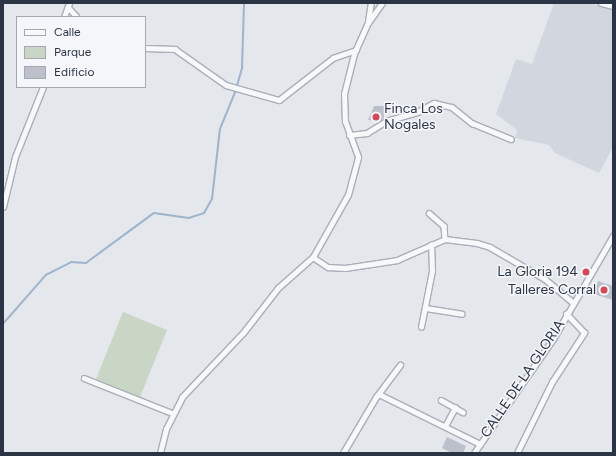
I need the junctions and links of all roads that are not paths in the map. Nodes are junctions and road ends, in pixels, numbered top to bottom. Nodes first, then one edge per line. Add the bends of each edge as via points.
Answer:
1 (371, 3) edge
2 (382, 3) edge
3 (601, 3) edge
4 (68, 5) edge
5 (613, 6) edge
6 (64, 16) edge
7 (76, 16) edge
8 (368, 23) junction
9 (146, 48) edge
10 (356, 50) junction
11 (43, 88) edge
12 (349, 135) junction
13 (511, 139) dead end
14 (3, 207) edge
15 (429, 213) dead end
16 (613, 236) edge
17 (445, 239) junction
18 (432, 245) junction
19 (313, 257) junction
20 (572, 302) junction
21 (426, 308) junction
22 (462, 314) dead end
23 (566, 314) junction
24 (421, 327) dead end
25 (400, 365) dead end
26 (84, 378) dead end
27 (379, 394) junction
28 (441, 400) dead end
29 (454, 408) junction
30 (463, 412) dead end
31 (172, 413) junction
32 (445, 426) junction
33 (480, 444) junction
34 (160, 453) edge
35 (343, 453) edge
36 (474, 453) edge
37 (517, 453) edge

1 - 8 street
2 - 8 street
3 - 5 street
4 - 6 street
4 - 7 street
8 - 10 street
9 - 10 street via 175,49 210,77 236,88 282,99 322,65
10 - 12 street via 343,103
11 - 14 street via 15,157
12 - 13 street via 367,133 386,121 417,112 434,103 452,107 472,123
12 - 19 street via 358,152 357,170 348,195
15 - 17 street via 444,226
16 - 20 street, CALLE DE LA GLORIA
17 - 18 street
17 - 20 street via 490,247 545,279
18 - 19 street via 397,260 345,268 328,267
18 - 21 street via 432,272
19 - 31 street via 278,288 243,333 182,398
20 - 23 street, CALLE DE LA GLORIA
21 - 22 street
21 - 24 street
23 - 33 street, CALLE DE LA GLORIA via 547,349
23 - 37 street, CALLE DE LA GLORIA via 584,333 552,382
25 - 27 street
26 - 31 street
27 - 32 street, CALLE DE LA GLORIA
27 - 35 street
28 - 29 street
29 - 30 street
29 - 32 street
31 - 34 street
32 - 33 street, CALLE DE LA GLORIA
33 - 36 street, CALLE DE LA GLORIA

